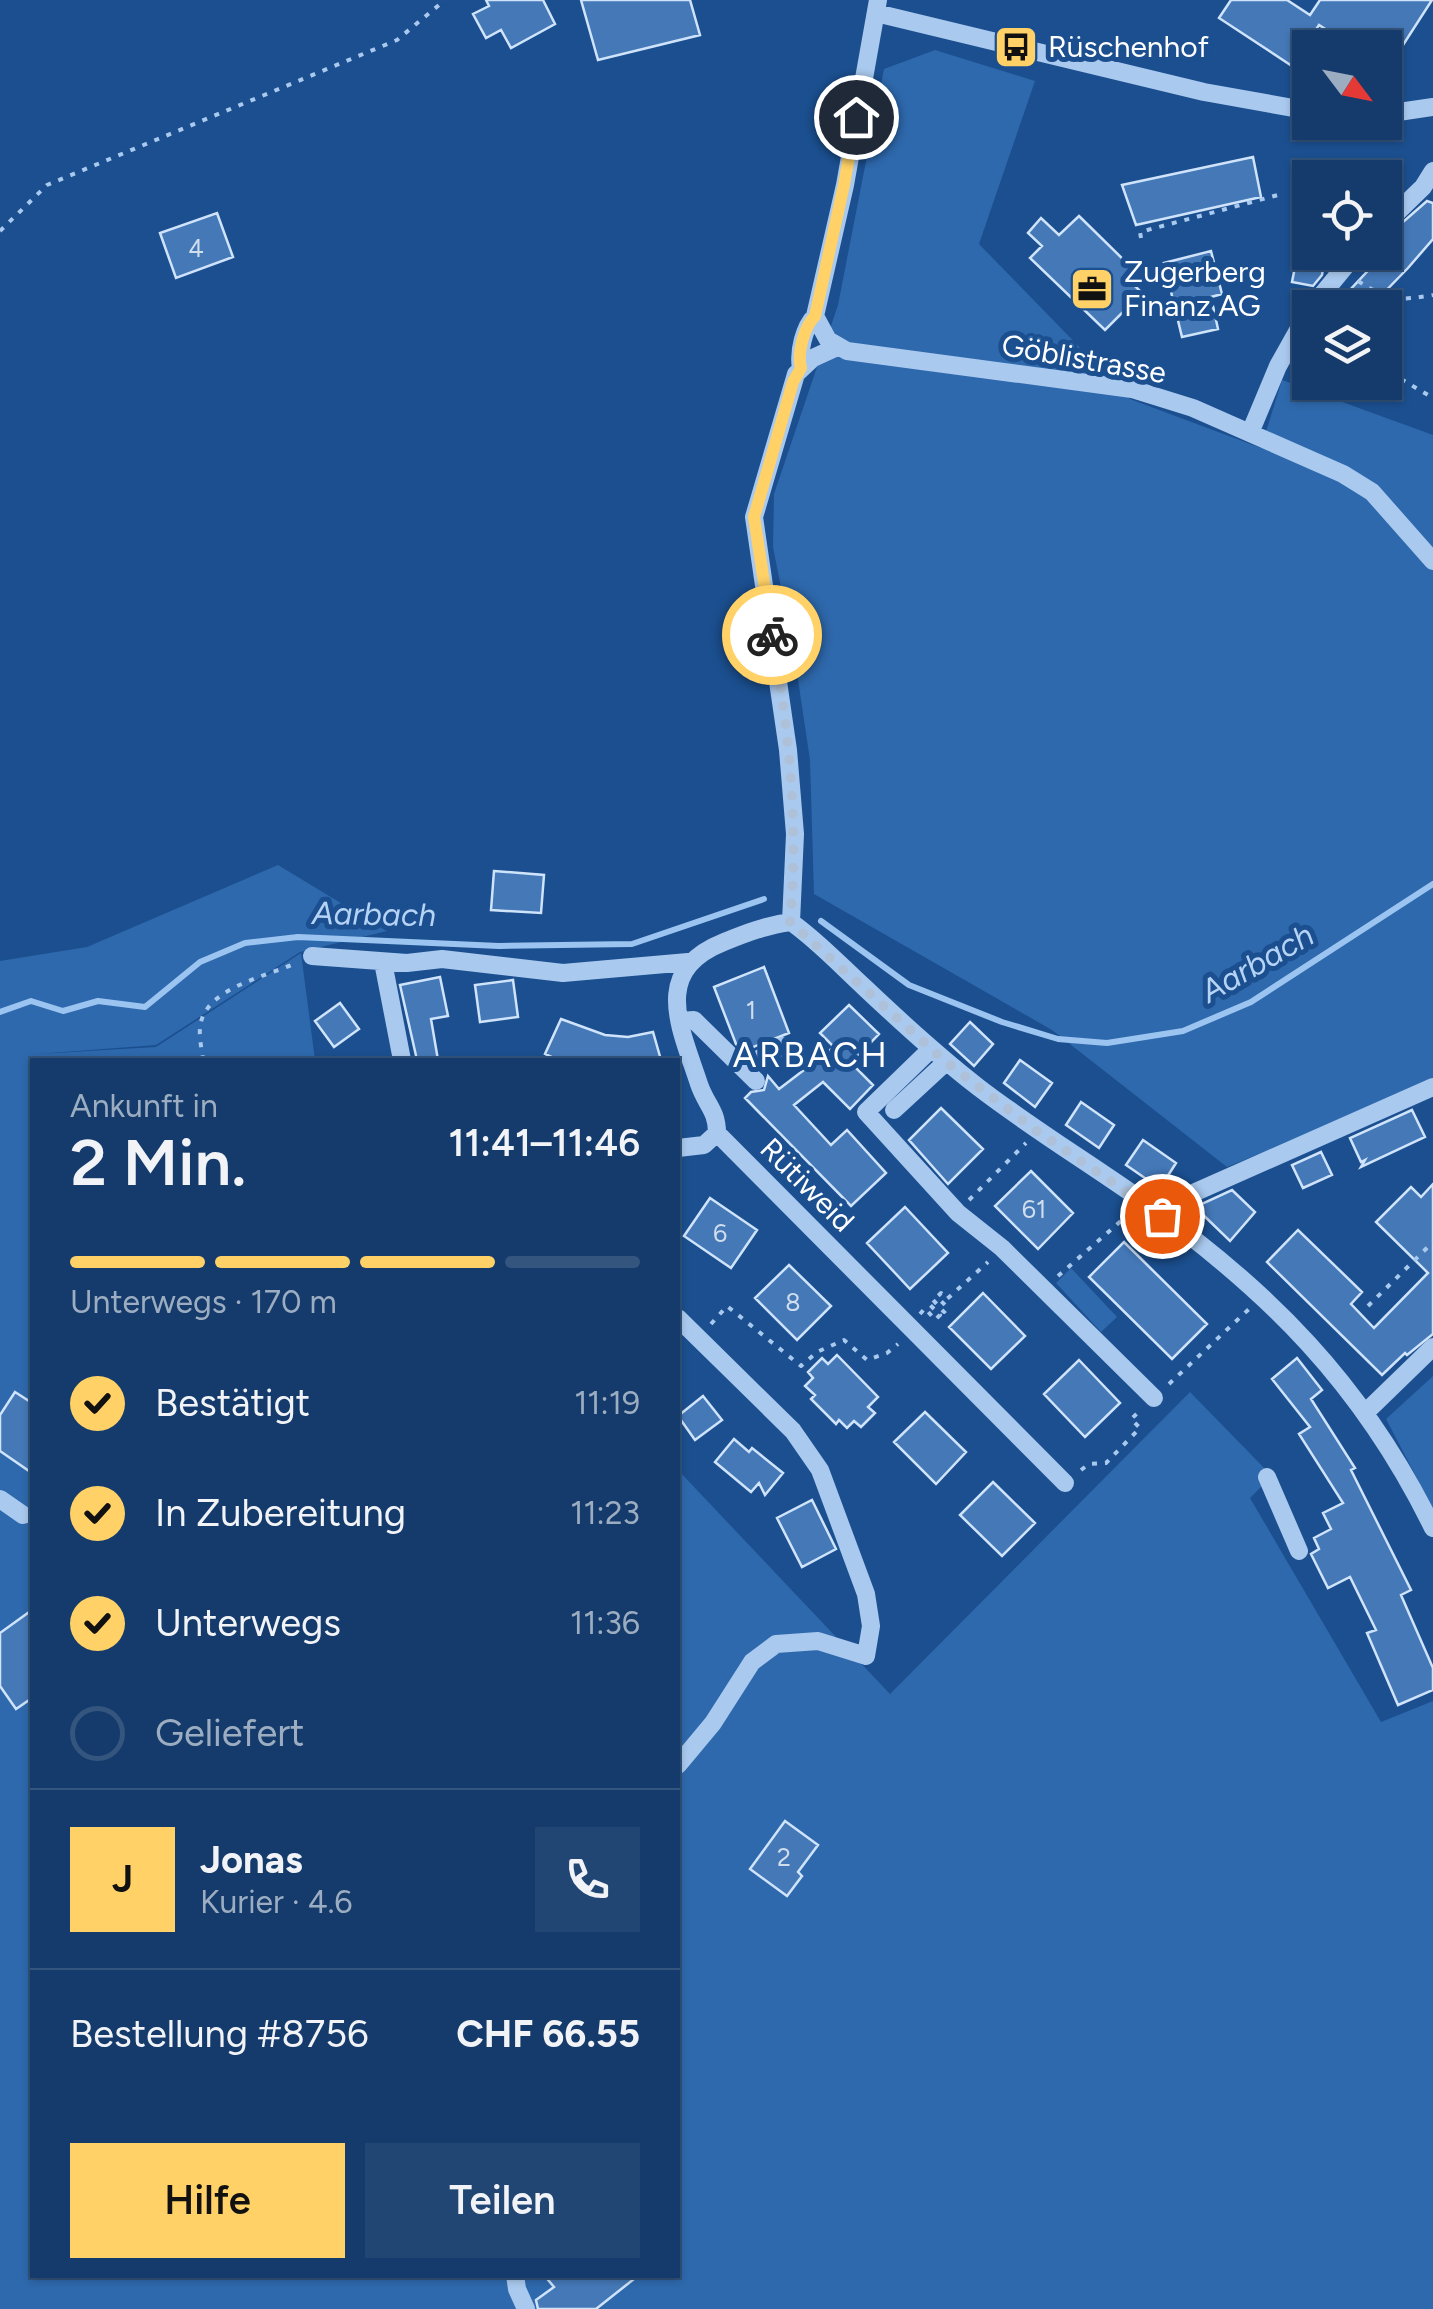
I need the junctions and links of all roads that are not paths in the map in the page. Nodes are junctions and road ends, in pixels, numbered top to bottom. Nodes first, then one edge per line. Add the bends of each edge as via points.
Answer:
1 (877, 6) edge
2 (1292, 107) edge
3 (1433, 108) edge
4 (1402, 112) edge
5 (1433, 171) edge
6 (1402, 207) edge
7 (1341, 270) edge
8 (1325, 290) edge
9 (815, 316) junction
10 (1292, 341) edge
11 (837, 347) junction
12 (801, 368) junction
13 (1250, 433) junction
14 (1433, 560) edge
15 (790, 922) junction
16 (312, 956) road end
17 (383, 962) junction
18 (688, 962) junction
19 (680, 1021) junction
20 (782, 1046) dead end
21 (931, 1049) junction
22 (402, 1058) edge
23 (946, 1062) junction
24 (1433, 1087) edge
25 (894, 1110) dead end
26 (717, 1133) junction
27 (680, 1148) edge
28 (1162, 1216) junction
29 (680, 1320) edge
30 (1433, 1347) edge
31 (1154, 1398) dead end
32 (1366, 1412) junction
33 (1267, 1477) dead end
34 (1065, 1483) dead end
35 (0, 1499) edge
36 (22, 1516) dead end
37 (1433, 1528) edge
38 (1299, 1551) dead end
39 (680, 1763) edge
40 (514, 2278) edge
41 (526, 2309) edge

1 - 2 street via 1204,92
1 - 9 street
3 - 4 street
5 - 6 street
7 - 8 street
9 - 11 street
9 - 12 street
10 - 13 street
11 - 12 street
11 - 13 street, Göblistrasse via 1132,390
12 - 15 street via 754,517 788,750 795,834
13 - 14 street, Göblistrasse via 1372,492
15 - 18 street via 758,928
15 - 21 street
16 - 17 street
17 - 18 street via 442,960 562,973
17 - 22 street
18 - 19 street, Rütiweid via 677,986
19 - 20 street via 694,1020 749,1075
19 - 26 street, Rütiweid via 702,1092 717,1116
21 - 23 street
21 - 31 street via 866,1112 958,1213
23 - 25 street
23 - 28 street
24 - 28 street via 1173,1202
26 - 27 street via 704,1145
26 - 34 street, Rütiweid
28 - 32 street via 1262,1297
29 - 39 street via 793,1431 820,1470 851,1548 871,1626 866,1656 818,1641 776,1644 752,1662
30 - 32 street
32 - 37 street
33 - 38 street
35 - 36 street
40 - 41 street

